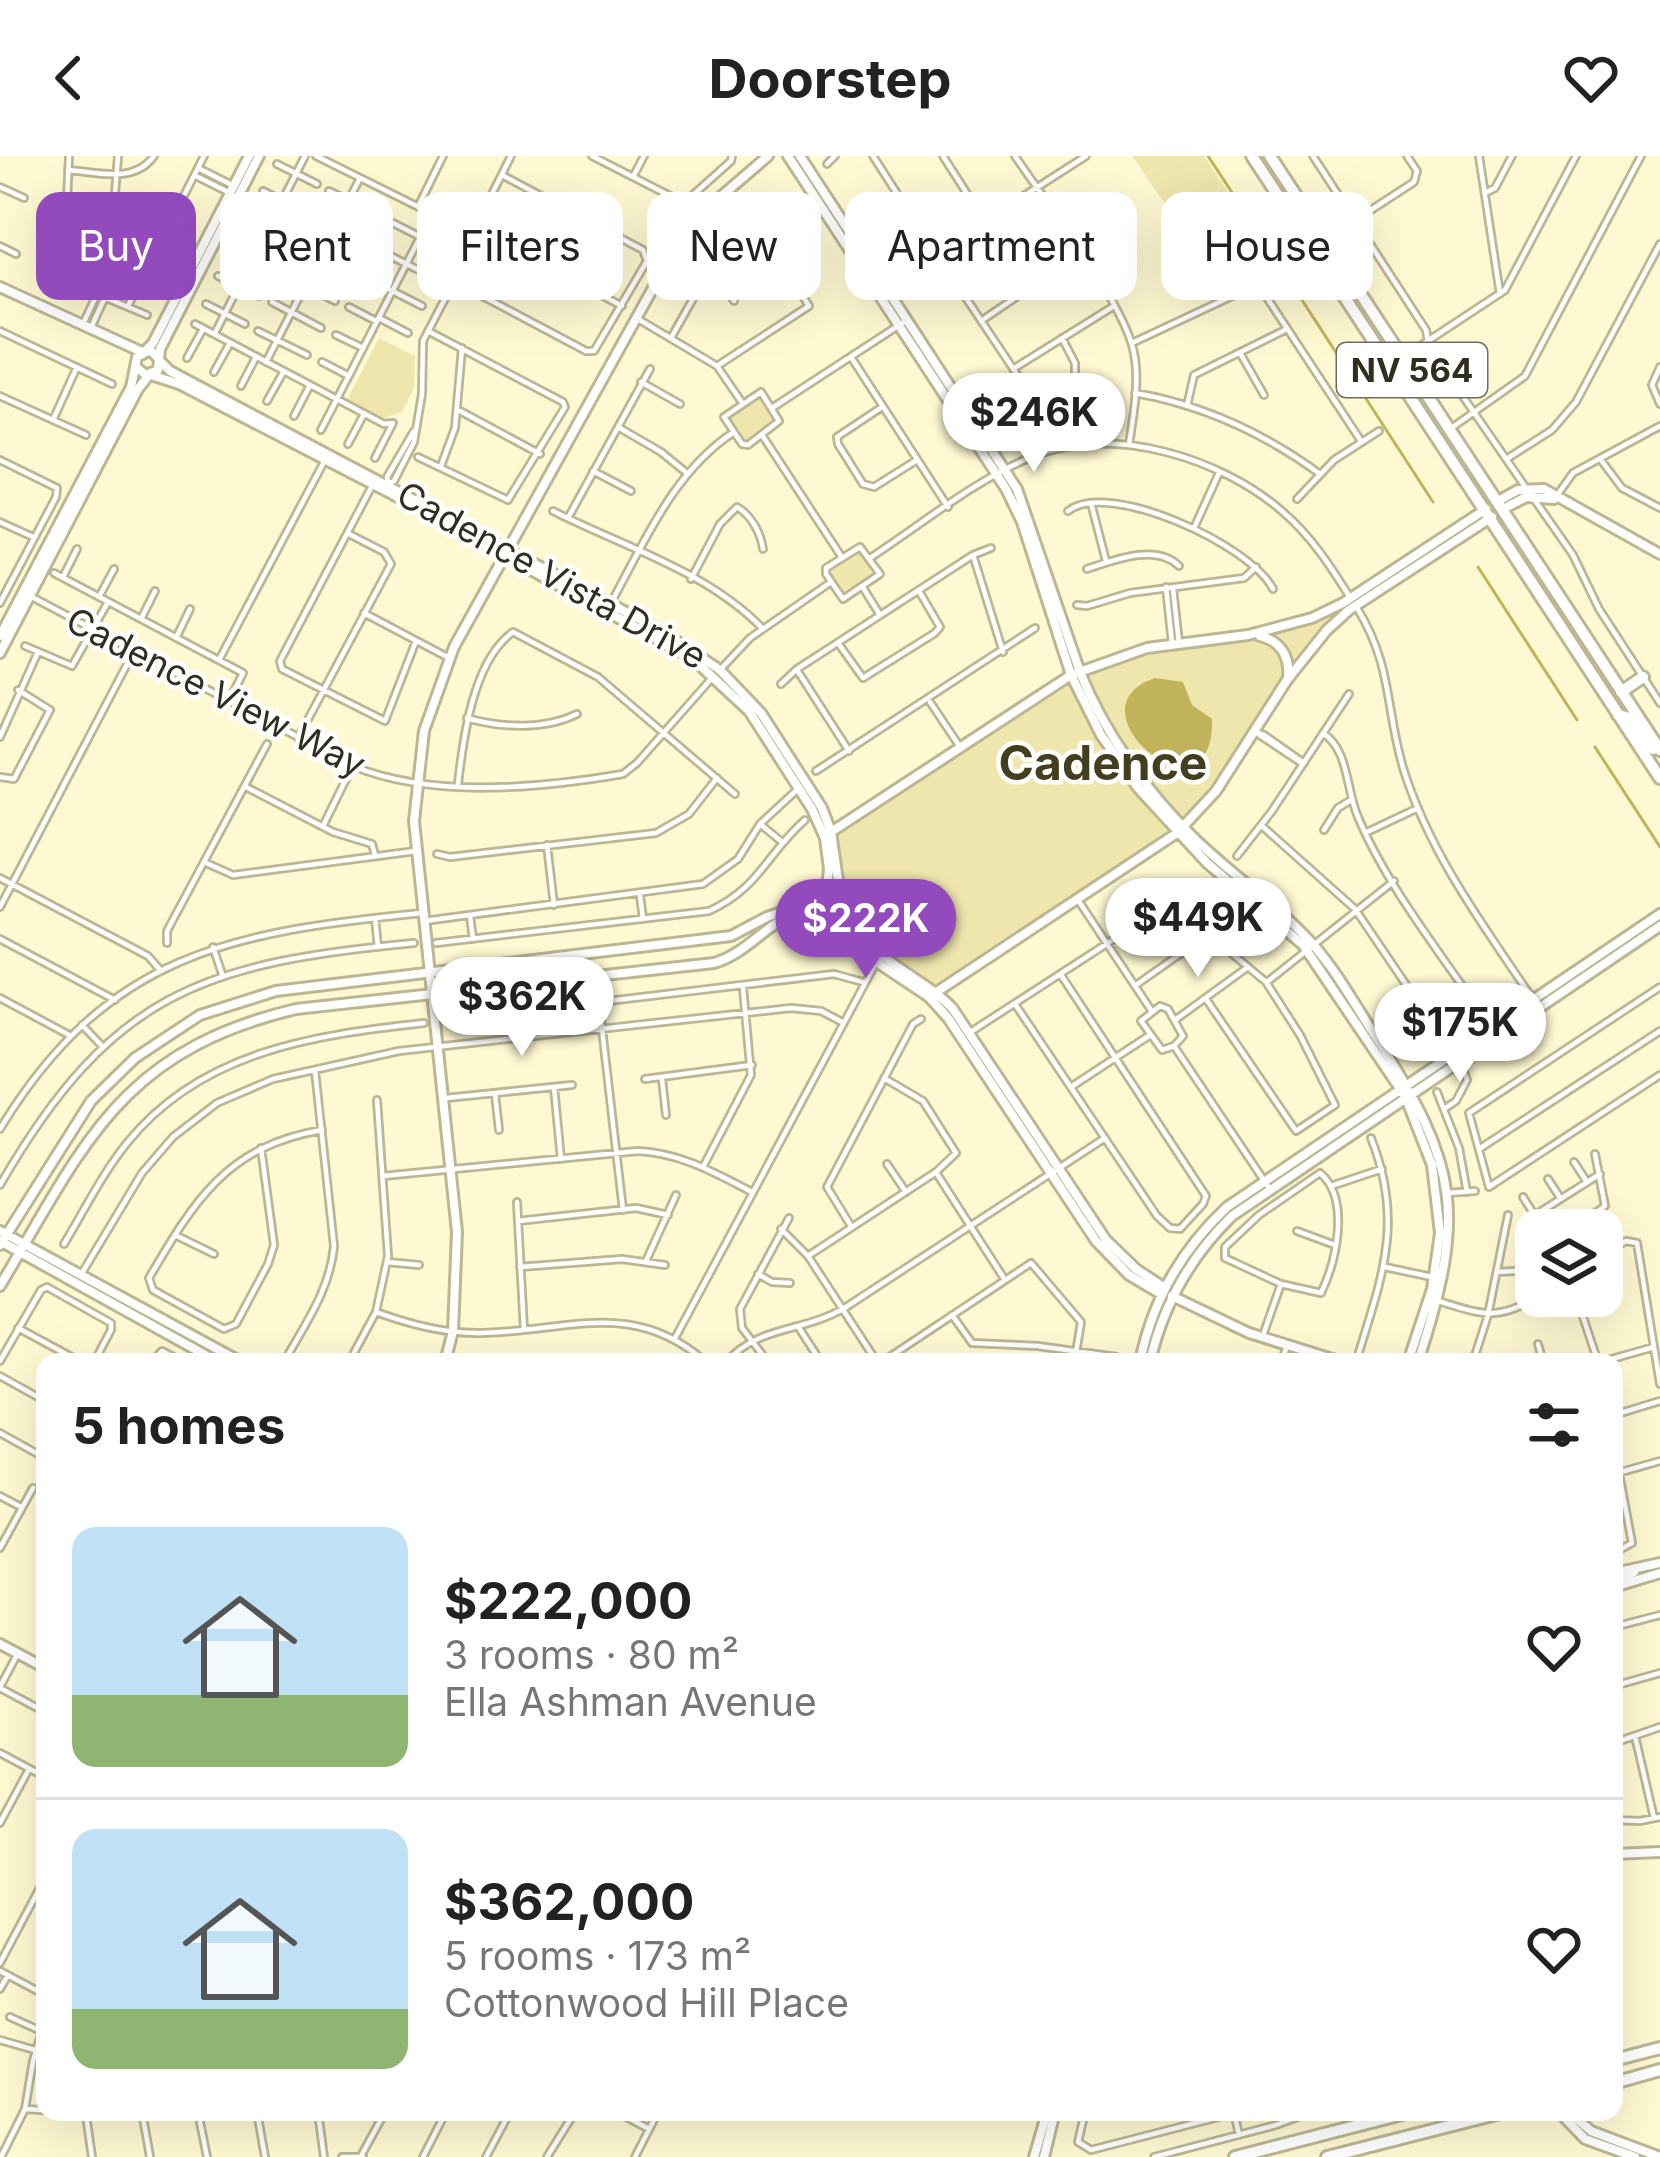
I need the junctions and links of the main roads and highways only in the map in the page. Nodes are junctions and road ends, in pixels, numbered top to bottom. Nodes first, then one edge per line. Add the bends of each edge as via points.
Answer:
1 (249, 156) edge
2 (259, 156) edge
3 (768, 156) edge
4 (788, 156) edge
5 (800, 156) edge
6 (1252, 156) edge
7 (1270, 156) edge
8 (1277, 192) edge
9 (1294, 192) edge
10 (0, 287) edge
11 (1347, 300) edge
12 (1366, 300) edge
13 (903, 322) junction
14 (116, 342) junction
15 (144, 351) junction
16 (160, 360) junction
17 (135, 365) junction
18 (150, 375) junction
19 (360, 478) junction
20 (388, 483) junction
21 (392, 494) junction
22 (1555, 499) junction
23 (1500, 506) junction
24 (1487, 514) junction
25 (450, 521) junction
26 (507, 552) junction
27 (1660, 554) edge
28 (1353, 602) junction
29 (1248, 635) junction
30 (0, 636) edge
31 (1572, 644) junction
32 (0, 653) edge
33 (717, 673) junction
34 (1076, 673) junction
35 (1642, 676) road end
36 (1287, 680) junction
37 (1621, 692) junction
38 (1618, 715) junction
39 (1660, 752) edge
40 (1660, 778) edge
41 (1180, 830) junction
42 (828, 835) junction
43 (839, 887) junction
44 (824, 890) junction
45 (844, 902) junction
46 (828, 909) junction
47 (1660, 914) edge
48 (1660, 926) edge
49 (1605, 956) junction
50 (429, 971) junction
51 (933, 994) junction
52 (432, 995) junction
53 (1534, 1002) junction
54 (1405, 1090) junction
55 (1054, 1170) junction
56 (1266, 1184) junction
57 (2, 1239) edge
58 (22, 1248) junction
59 (0, 1286) edge
60 (1166, 1293) junction
61 (203, 1353) edge
62 (224, 1353) edge
63 (447, 1353) edge
64 (1143, 1353) edge
65 (1153, 1353) edge
66 (1310, 1353) edge
67 (1411, 1353) edge
68 (1421, 1353) edge
69 (1660, 1562) edge
70 (1660, 1573) edge
71 (1623, 1576) edge
72 (1623, 1579) edge
73 (0, 1643) edge
74 (36, 1663) edge
75 (1660, 1852) edge
76 (1623, 1854) edge
77 (1660, 2048) edge
78 (1623, 2058) edge
79 (1660, 2070) edge
80 (1623, 2081) edge
81 (1048, 2121) edge
82 (1050, 2121) edge
83 (1375, 2121) edge
84 (1469, 2121) edge
85 (1568, 2121) edge
86 (1579, 2121) edge
87 (1034, 2157) edge
88 (1044, 2157) edge
89 (1235, 2157) edge
90 (1327, 2157) edge
91 (1635, 2157) edge
92 (1660, 2157) edge

1 - 15 main road
2 - 16 main road
3 - 26 main road via 734,182 668,261
4 - 13 main road
5 - 13 main road
6 - 8 main road, NV 564
7 - 9 main road, NV 564
10 - 14 main road, Cadence Vista Drive
11 - 24 main road, NV 564
12 - 23 main road, NV 564
13 - 34 main road via 1002,473
14 - 15 main road, Cadence Vista Drive
14 - 17 main road, Cadence Vista Drive
15 - 16 main road, Cadence Vista Drive
15 - 17 main road
16 - 18 main road
16 - 20 main road, Cadence Vista Drive
17 - 18 main road, Cadence Vista Drive
17 - 30 main road via 131,387
18 - 19 main road, Cadence Vista Drive
18 - 32 main road
19 - 20 main road
19 - 21 main road, Cadence Vista Drive
20 - 21 main road
20 - 25 main road, Cadence Vista Drive
21 - 25 main road, Cadence Vista Drive
22 - 23 main road
22 - 23 main road via 1549,490 1526,488
22 - 27 main road
23 - 24 main road
23 - 37 main road, NV 564
24 - 28 main road
24 - 31 main road, NV 564
25 - 26 main road, Cadence Vista Drive
26 - 33 main road, Cadence Vista Drive via 685,644
26 - 50 main road via 427,716 416,851
28 - 29 main road
28 - 36 main road
29 - 34 main road via 1133,651
29 - 36 main road via 1282,649
31 - 37 main road
31 - 38 main road, NV 564
33 - 42 main road, Cadence Vista Drive
33 - 42 main road, Cadence Vista Drive via 760,713 813,791
34 - 41 main road via 1118,762
34 - 42 main road
35 - 37 main road
36 - 41 main road via 1216,791
37 - 39 main road, NV 564
38 - 39 main road
38 - 40 main road, NV 564
41 - 51 main road
41 - 54 main road via 1310,947
42 - 43 main road, Cadence Vista Drive
42 - 44 main road, Cadence Vista Drive
43 - 44 main road
43 - 45 main road, Cadence Vista Drive
44 - 46 main road, Cadence Vista Drive
44 - 50 main road via 731,936
45 - 46 main road
45 - 51 main road via 881,956
46 - 51 main road via 877,961
46 - 52 main road via 779,920 741,952 714,962
47 - 49 main road
48 - 49 main road
49 - 53 main road
50 - 52 main road
50 - 57 main road via 276,991 166,1035 91,1101
51 - 55 main road
51 - 55 main road via 969,1033
52 - 58 main road via 242,1022 161,1064 94,1132
52 - 63 main road via 458,1274
53 - 54 main road
53 - 54 main road
54 - 56 main road
54 - 67 main road via 1430,1153 1440,1233
54 - 68 main road via 1434,1139 1448,1193 1448,1249
55 - 60 main road via 1112,1246
56 - 60 main road
56 - 60 main road via 1227,1207 1187,1252
57 - 58 main road
58 - 59 main road
58 - 61 main road
58 - 62 main road
60 - 64 main road
60 - 65 main road
60 - 66 main road
69 - 71 main road
70 - 72 main road
73 - 74 main road
75 - 76 main road
77 - 78 main road
79 - 80 main road
81 - 87 main road
82 - 88 main road
83 - 89 main road
84 - 90 main road
85 - 91 main road via 1585,2139
86 - 92 main road

